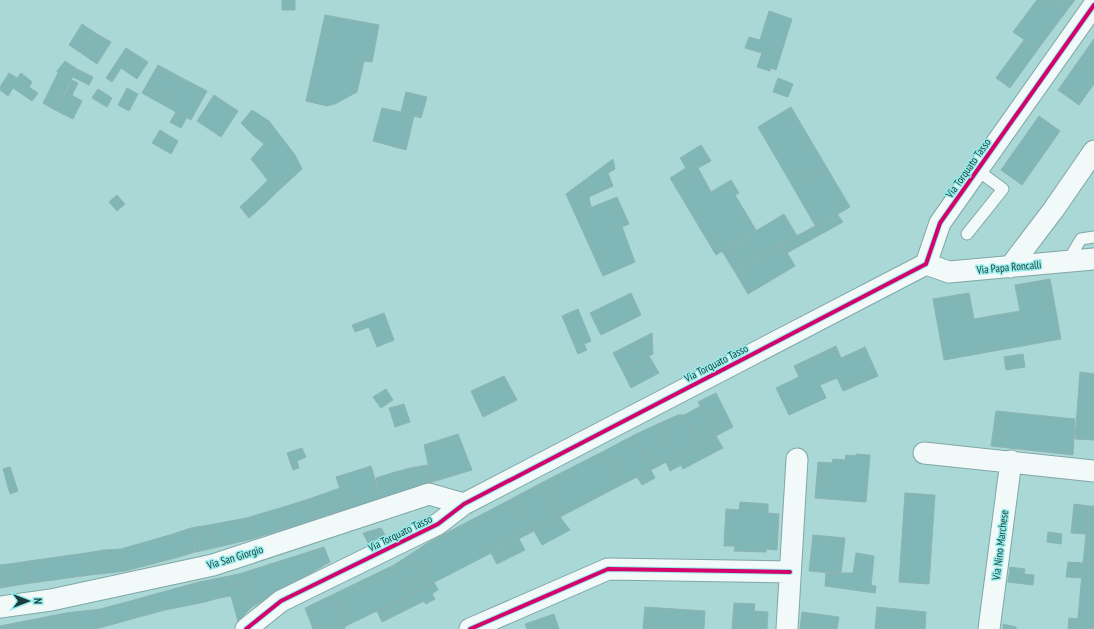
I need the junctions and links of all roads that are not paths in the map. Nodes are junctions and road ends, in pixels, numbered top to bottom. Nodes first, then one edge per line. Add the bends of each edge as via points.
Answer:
1 (1094, 5) edge
2 (1094, 151) edge
3 (977, 170) junction
4 (967, 234) dead end
5 (1094, 237) edge
6 (1094, 259) edge
7 (1068, 261) junction
8 (926, 264) junction
9 (1010, 267) junction
10 (924, 453) dead end
11 (797, 459) dead end
12 (1011, 461) junction
13 (1094, 471) edge
14 (464, 504) junction
15 (790, 572) junction
16 (0, 607) edge
17 (246, 629) edge
18 (470, 629) edge
19 (787, 629) edge
20 (989, 629) edge

1 - 3 street, Via Torquato Tasso
2 - 9 street
3 - 4 lane via 1003,189
3 - 8 street, Via Torquato Tasso via 940,223
5 - 7 lane via 1081,239
6 - 7 street, Via Papa Roncalli
7 - 9 street, Via Papa Roncalli
8 - 9 street, Via Papa Roncalli via 949,272
8 - 14 street, Via Torquato Tasso
10 - 12 street
11 - 15 street
12 - 13 street
12 - 20 street, Via Nino Marchese
14 - 16 street, Via San Giorgio via 429,494 213,565 51,600
14 - 17 street, Via Torquato Tasso via 438,524 281,601
15 - 18 street via 608,569
15 - 19 street

